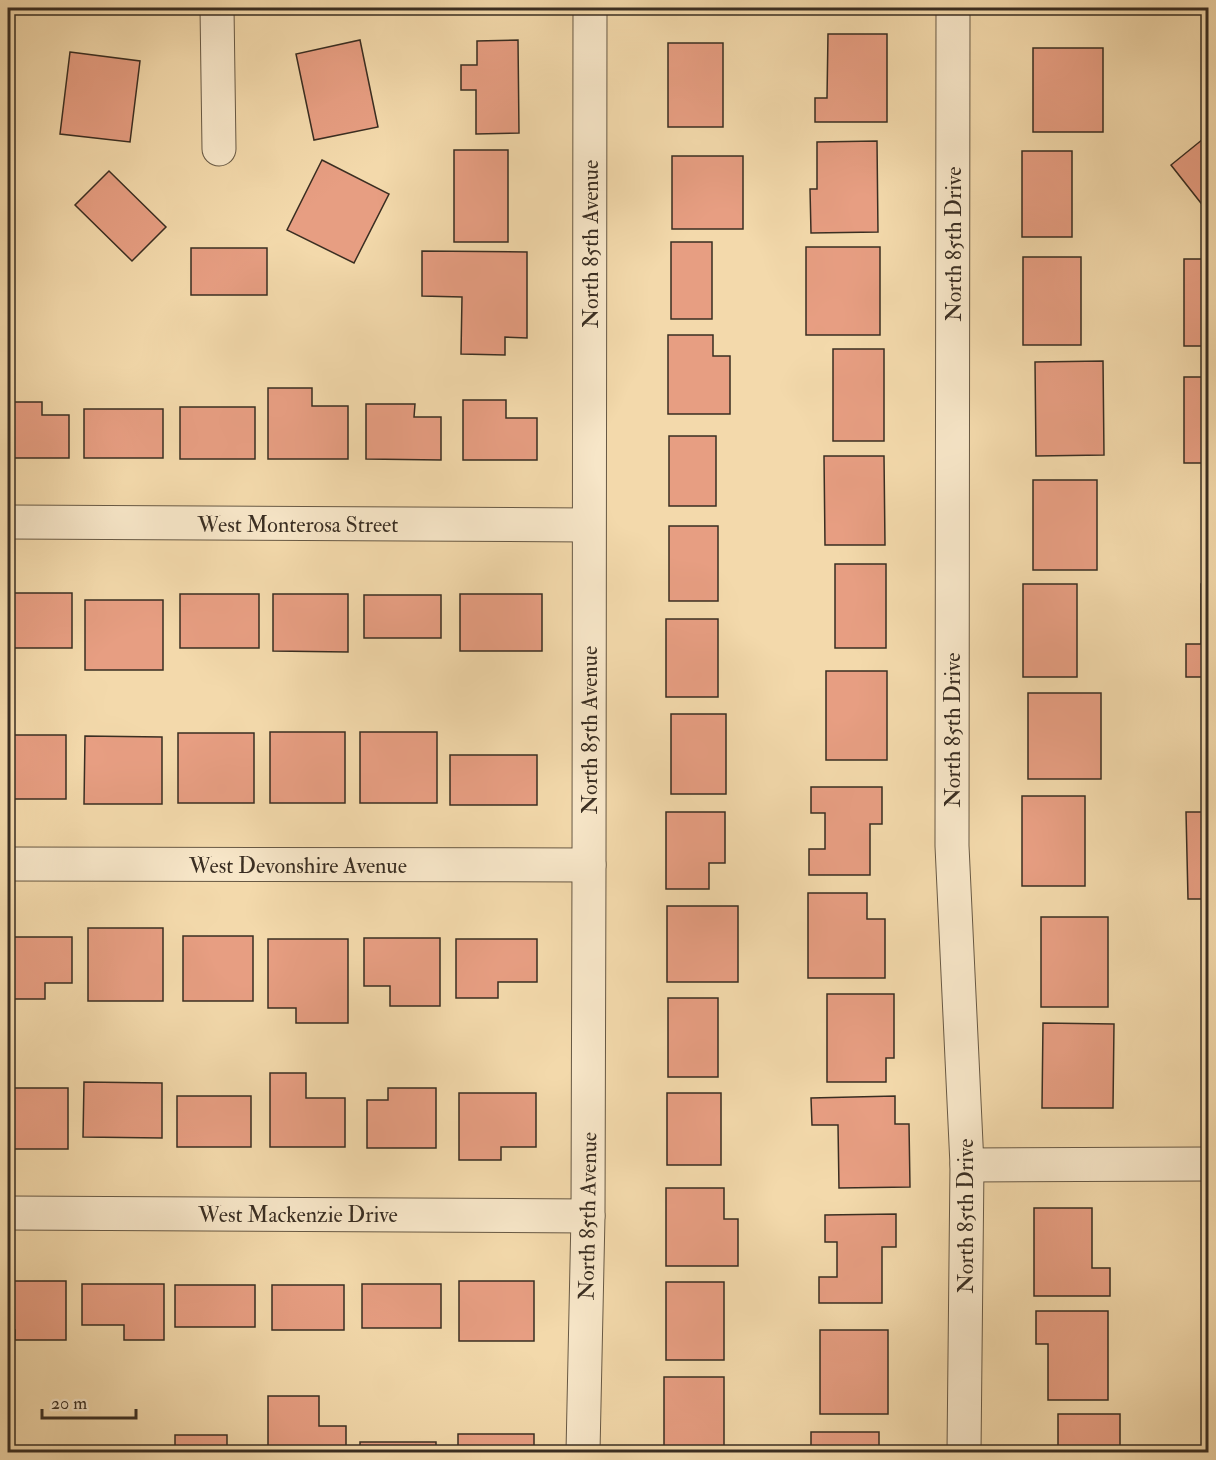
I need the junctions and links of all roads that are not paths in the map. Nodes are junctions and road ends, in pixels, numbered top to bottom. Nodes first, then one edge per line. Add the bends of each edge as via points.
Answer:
1 (218, 8) edge
2 (590, 8) edge
3 (953, 8) edge
4 (219, 149) dead end
5 (8, 522) edge
6 (588, 525) junction
7 (8, 864) edge
8 (590, 865) junction
9 (1209, 1164) edge
10 (967, 1165) junction
11 (8, 1213) edge
12 (588, 1216) junction
13 (584, 1452) edge
14 (963, 1452) edge

1 - 4 street
2 - 6 street, North 85th Avenue
3 - 10 street, North 85th Drive via 952,846
5 - 6 street, West Monterosa Street
6 - 8 street, North 85th Avenue
7 - 8 street, West Devonshire Avenue
8 - 12 street, North 85th Avenue
9 - 10 street
10 - 14 street, North 85th Drive
11 - 12 street, West Mackenzie Drive
12 - 13 street, North 85th Avenue

